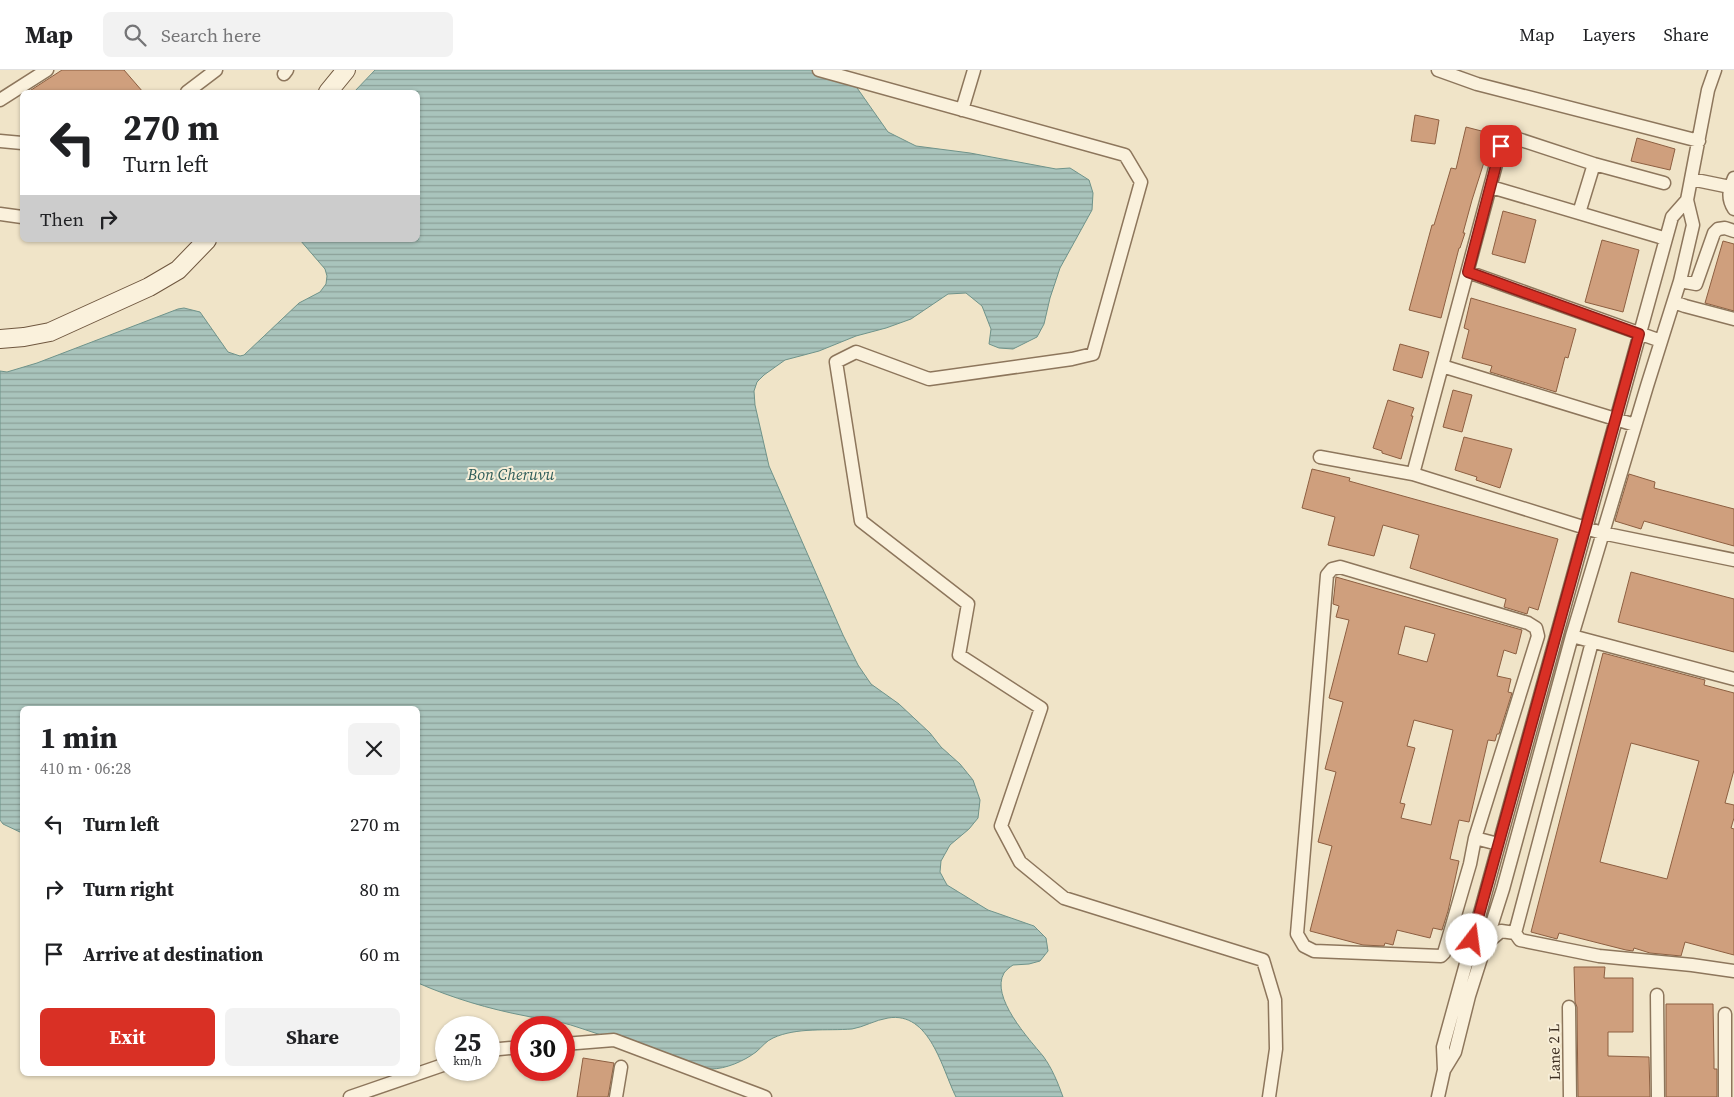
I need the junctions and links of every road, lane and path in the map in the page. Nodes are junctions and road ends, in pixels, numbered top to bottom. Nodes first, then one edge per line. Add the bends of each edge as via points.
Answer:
1 (47, 70) edge
2 (216, 70) edge
3 (346, 70) edge
4 (819, 70) edge
5 (974, 70) edge
6 (1438, 70) edge
7 (1715, 70) edge
8 (190, 90) edge
9 (330, 90) edge
10 (0, 100) edge
11 (962, 110) junction
12 (0, 141) edge
13 (1699, 141) junction
14 (20, 143) edge
15 (1594, 164) junction
16 (1691, 179) junction
17 (1664, 183) dead end
18 (1732, 183) edge
19 (1491, 187) junction
20 (1688, 200) junction
21 (1734, 209) edge
22 (1579, 213) junction
23 (0, 214) edge
24 (20, 217) edge
25 (1734, 231) edge
26 (1665, 240) junction
27 (201, 242) edge
28 (1468, 272) junction
29 (1680, 281) junction
30 (1674, 302) junction
31 (1734, 319) edge
32 (1639, 334) junction
33 (0, 339) edge
34 (1661, 341) junction
35 (1442, 366) junction
36 (1616, 419) junction
37 (1635, 425) junction
38 (1320, 457) dead end
39 (1413, 474) junction
40 (1586, 529) junction
41 (1602, 534) junction
42 (1734, 560) edge
43 (1572, 636) junction
44 (1592, 642) junction
45 (1734, 679) edge
46 (1476, 838) junction
47 (1497, 850) junction
48 (1510, 860) junction
49 (1470, 864) junction
50 (1492, 868) junction
51 (1503, 889) junction
52 (1519, 912) junction
53 (1515, 933) junction
54 (1487, 943) junction
55 (1734, 971) edge
56 (1463, 994) junction
57 (1657, 995) dead end
58 (1569, 1007) dead end
59 (1725, 1014) dead end
60 (575, 1043) edge
61 (621, 1067) dead end
62 (435, 1068) edge
63 (420, 1073) edge
64 (411, 1076) edge
65 (350, 1097) edge
66 (616, 1097) edge
67 (765, 1097) edge
68 (1270, 1097) edge
69 (1438, 1097) edge
70 (1570, 1097) edge
71 (1658, 1097) edge
72 (1725, 1097) edge

1 - 10 street
2 - 8 street
3 - 9 street
4 - 11 street
5 - 11 street
6 - 13 street via 1477,84
7 - 13 street
11 - 68 street via 1125,155 1141,182 1093,354 929,379 856,352 836,362 861,521 968,604 959,655 1041,708 1001,826 1020,862 1064,898 1262,960 1275,1000 1276,1049
12 - 14 street
13 - 16 street
15 - 17 street
15 - 19 street via 1515,138 1506,140 1501,146
15 - 22 street
16 - 18 street
16 - 20 street
18 - 21 street via 1728,200
19 - 22 street
19 - 28 street
20 - 26 street via 1672,217
20 - 29 street via 1693,225
22 - 26 street
23 - 24 street
25 - 29 street via 1725,228 1714,233 1696,284
26 - 32 street
27 - 33 street via 178,270 149,287 50,332
28 - 32 street
28 - 35 street
29 - 30 street
30 - 31 street
30 - 34 street
32 - 34 street
32 - 36 street
34 - 37 street
35 - 36 street
35 - 39 street
36 - 37 street
36 - 40 street
37 - 41 street
38 - 39 street
39 - 40 street
40 - 41 street
40 - 47 street
41 - 42 street
41 - 43 street
43 - 44 street
43 - 48 street
44 - 45 street
44 - 52 street
46 - 47 street
46 - 49 street
46 - 49 street via 1538,636 1536,628 1340,567 1332,569 1327,574 1326,584 1297,934 1304,946 1314,951 1442,956
47 - 48 street
47 - 50 street
48 - 51 street
49 - 50 street
50 - 56 street
51 - 52 street via 1506,909
51 - 54 street
52 - 53 street
53 - 54 street via 1501,931
53 - 55 street via 1520,940 1599,956
54 - 56 street
56 - 69 street via 1443,1047 1444,1070
57 - 71 street
58 - 70 street, Lane 2 L
59 - 72 street
60 - 67 street via 614,1040
61 - 66 street
62 - 63 street
64 - 65 street

